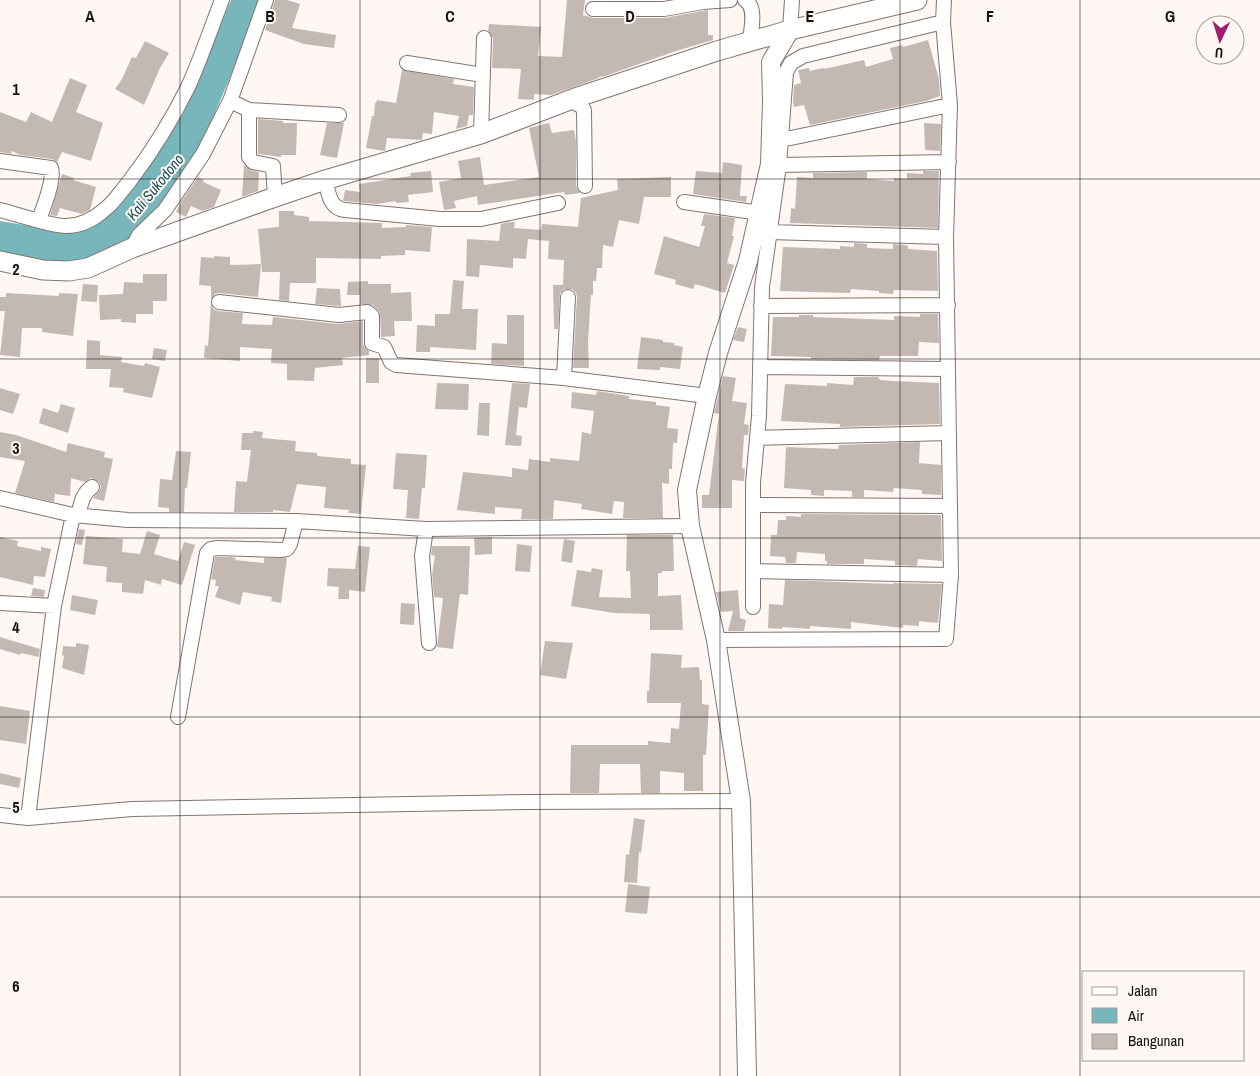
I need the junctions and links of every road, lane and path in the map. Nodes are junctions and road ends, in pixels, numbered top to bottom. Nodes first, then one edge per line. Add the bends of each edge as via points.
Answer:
1 (222, 0) edge
2 (266, 0) edge
3 (730, 0) edge
4 (745, 0) edge
5 (792, 0) edge
6 (917, 0) edge
7 (944, 0) edge
8 (593, 9) dead end
9 (943, 22) junction
10 (790, 30) junction
11 (484, 38) dead end
12 (750, 41) junction
13 (408, 63) dead end
14 (776, 69) junction
15 (483, 75) junction
16 (575, 98) junction
17 (230, 100) junction
18 (950, 105) junction
19 (249, 110) junction
20 (339, 115) dead end
21 (481, 134) junction
22 (780, 140) junction
23 (0, 160) edge
24 (949, 162) junction
25 (779, 165) junction
26 (325, 180) junction
27 (585, 186) dead end
28 (275, 197) junction
29 (684, 202) dead end
30 (558, 203) dead end
31 (0, 210) edge
32 (760, 213) junction
33 (39, 220) junction
34 (769, 232) junction
35 (946, 237) junction
36 (132, 248) junction
37 (0, 261) edge
38 (568, 297) dead end
39 (219, 302) dead end
40 (948, 304) junction
41 (761, 306) junction
42 (760, 367) junction
43 (947, 369) junction
44 (564, 378) junction
45 (707, 396) junction
46 (949, 433) junction
47 (757, 438) junction
48 (92, 487) dead end
49 (0, 498) edge
50 (753, 505) junction
51 (950, 506) junction
52 (75, 516) junction
53 (296, 521) junction
54 (690, 526) junction
55 (426, 529) junction
56 (753, 571) junction
57 (951, 575) junction
58 (0, 603) edge
59 (54, 606) junction
60 (753, 607) dead end
61 (716, 640) junction
62 (429, 643) dead end
63 (178, 717) dead end
64 (741, 801) junction
65 (0, 815) edge
66 (28, 818) junction
67 (746, 1076) edge

1 - 33 street via 185,92 158,139 119,195 106,209 82,223 66,226
2 - 17 street
3 - 8 street via 664,9
4 - 12 street via 752,10
5 - 10 street
6 - 10 main road
7 - 9 street
9 - 14 street via 803,56
9 - 18 street
10 - 12 main road
10 - 14 street
11 - 15 street
12 - 14 street
12 - 16 main road
13 - 15 street
14 - 22 street
14 - 32 street via 770,164
15 - 21 street
16 - 21 main road
16 - 27 street via 584,110
17 - 19 street
17 - 36 street via 184,184 165,210 139,235
18 - 22 street
18 - 24 street
19 - 20 street
19 - 28 street via 249,157 253,162 272,166
21 - 26 main road
22 - 25 street
23 - 33 street via 51,168 51,181
24 - 25 street
24 - 35 street
25 - 34 street
26 - 28 main road
26 - 30 street via 332,204 345,210 440,219 481,219
28 - 36 main road
29 - 32 street
31 - 33 street
32 - 45 street
34 - 35 street
34 - 41 street
35 - 40 street
36 - 37 main road via 88,268 69,271 43,270
38 - 44 street
39 - 44 street via 338,315 367,312 372,316 372,343 384,347 396,366
40 - 41 street
40 - 43 street
41 - 42 street
42 - 43 street
42 - 47 street
43 - 46 street
44 - 45 street
45 - 54 street via 687,490
46 - 47 street
46 - 51 street
47 - 50 street
48 - 52 street via 86,491
49 - 52 street
50 - 51 street
50 - 56 street
51 - 57 street
52 - 53 street via 128,520
52 - 59 street
53 - 55 street
53 - 63 street via 287,549 218,548 207,553
54 - 55 street
54 - 61 street
55 - 62 street via 422,556
56 - 57 street
56 - 60 street
57 - 61 street via 946,639
58 - 59 street
59 - 66 street
61 - 64 street
64 - 66 street via 132,808
64 - 67 street
65 - 66 street

